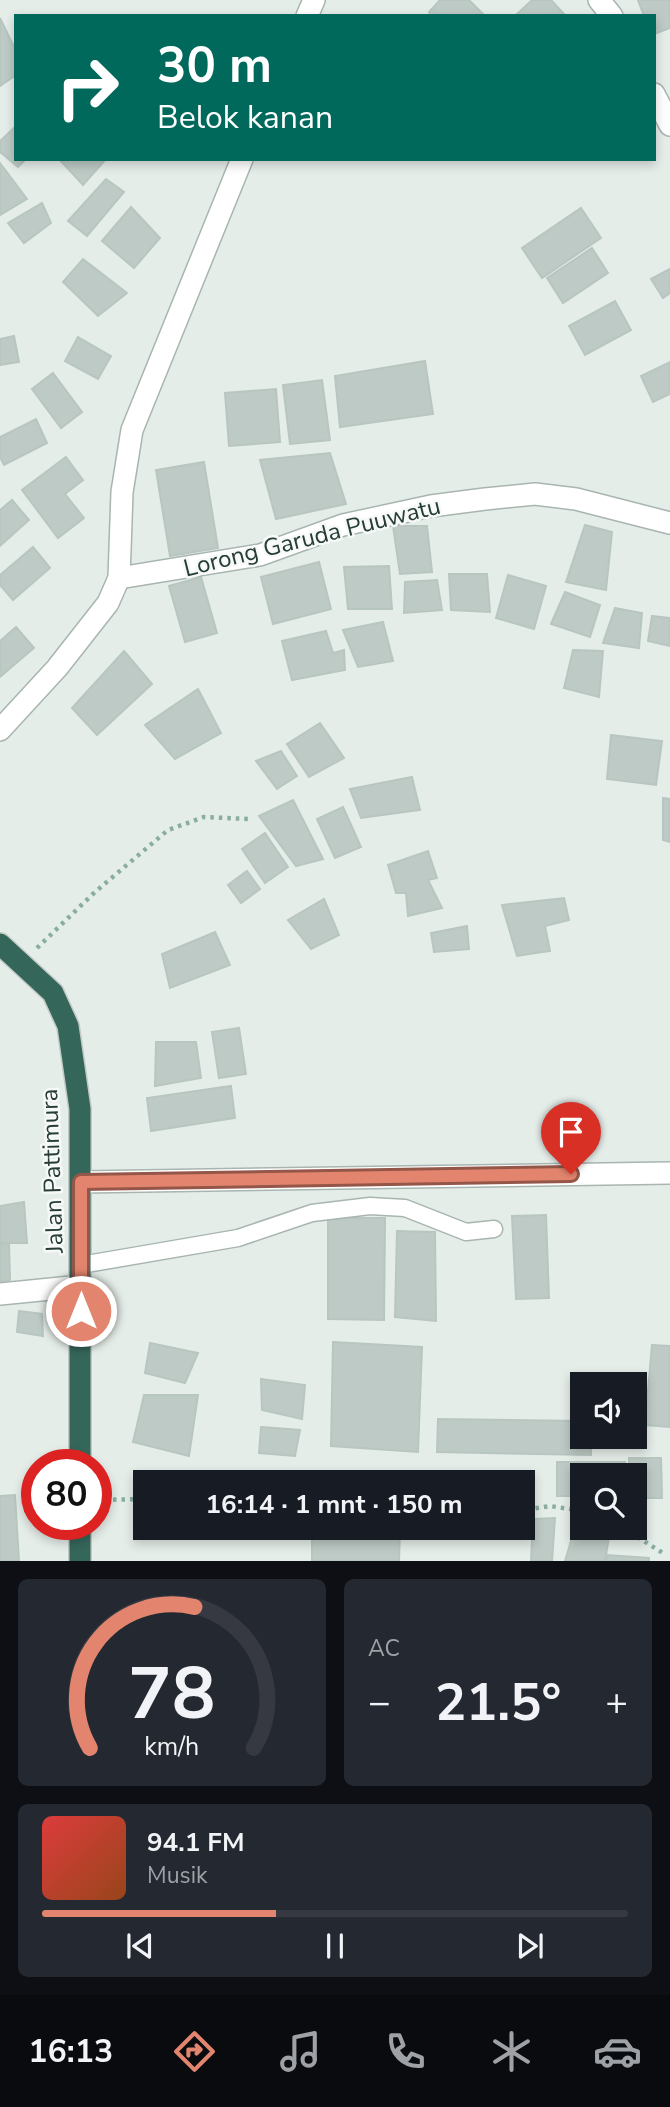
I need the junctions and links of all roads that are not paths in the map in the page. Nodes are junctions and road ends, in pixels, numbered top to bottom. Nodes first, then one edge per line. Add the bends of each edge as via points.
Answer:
1 (599, 0) edge
2 (610, 14) edge
3 (656, 98) edge
4 (670, 125) edge
5 (241, 161) edge
6 (670, 523) edge
7 (119, 578) junction
8 (0, 730) edge
9 (0, 944) edge
10 (670, 1173) edge
11 (81, 1182) junction
12 (494, 1229) dead end
13 (81, 1276) junction
14 (0, 1294) edge
15 (80, 1449) edge
16 (80, 1540) edge
17 (80, 1561) edge

1 - 2 street
3 - 4 street
5 - 7 street via 132,430 122,492
6 - 7 street, Lorong Garuda Puuwatu via 576,499 535,494 431,506 343,525 260,555
7 - 8 street via 108,603
9 - 11 highway, Jalan Pattimura via 53,993 68,1026 80,1109
10 - 11 street
11 - 13 highway, Jalan Pattimura
12 - 13 lane via 466,1232 405,1208 370,1206 313,1213 238,1238
13 - 14 street
13 - 15 highway, Jalan Pattimura
16 - 17 highway

